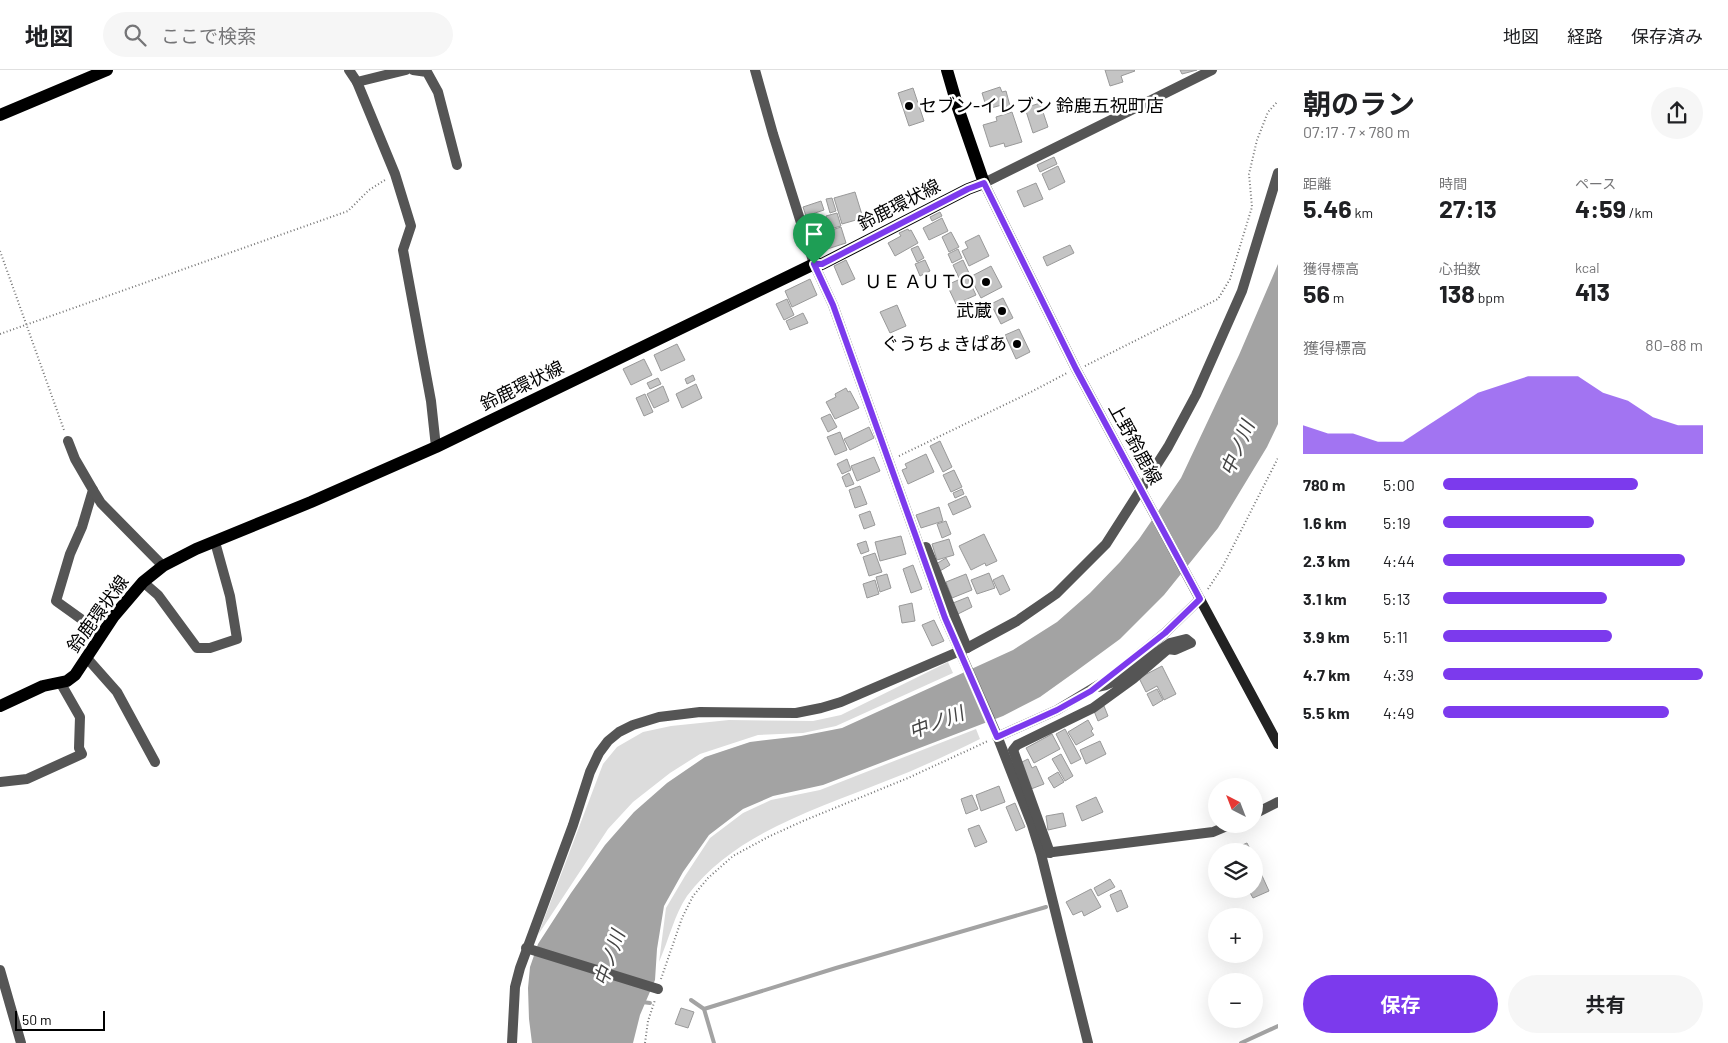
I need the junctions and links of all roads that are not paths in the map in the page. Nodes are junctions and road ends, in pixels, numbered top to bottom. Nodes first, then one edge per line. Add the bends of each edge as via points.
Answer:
1 (107, 70) edge
2 (349, 70) edge
3 (406, 70) edge
4 (413, 70) edge
5 (755, 70) edge
6 (947, 70) edge
7 (1212, 70) edge
8 (357, 82) junction
9 (0, 115) edge
10 (457, 166) dead end
11 (1278, 173) edge
12 (984, 183) junction
13 (814, 264) junction
14 (68, 441) road end
15 (436, 447) junction
16 (93, 490) junction
17 (1142, 492) junction
18 (215, 542) junction
19 (163, 566) junction
20 (143, 582) junction
21 (1200, 599) junction
22 (102, 634) junction
23 (962, 651) junction
24 (86, 657) junction
25 (60, 682) junction
26 (1097, 687) junction
27 (0, 706) edge
28 (996, 735) junction
29 (1278, 744) edge
30 (155, 762) dead end
31 (0, 782) edge
32 (1278, 802) edge
33 (1263, 810) edge
34 (1208, 833) edge
35 (1046, 853) junction
36 (526, 948) junction
37 (0, 970) edge
38 (658, 989) road end
39 (21, 1043) edge
40 (512, 1043) edge
41 (1088, 1043) edge

1 - 9 main road
2 - 8 street
3 - 8 street
4 - 10 street via 427,72 438,92
5 - 13 street
6 - 12 main road
7 - 12 street
8 - 15 street via 395,174 411,226 403,250 431,400
11 - 17 street via 1242,291 1196,395
12 - 13 main road, 鈴鹿環状線 via 822,264
12 - 17 main road, 上野鈴鹿線 via 1076,369
13 - 15 main road, 鈴鹿環状線
13 - 23 street via 833,305 945,618
14 - 16 street
15 - 18 main road, 鈴鹿環状線
16 - 19 street via 101,503
16 - 22 street via 56,601
17 - 21 main road, 上野鈴鹿線
17 - 23 street via 1106,544 1056,594 1017,621
18 - 19 main road, 鈴鹿環状線
18 - 20 street via 230,596 237,639 210,648 197,648 158,595
19 - 20 main road, 鈴鹿環状線
20 - 22 main road, 鈴鹿環状線
21 - 26 street via 1165,633
21 - 29 main road, 上野鈴鹿線
22 - 24 main road, 鈴鹿環状線
23 - 28 street
23 - 36 street via 821,708 796,713 700,712 671,715 619,732 599,753 590,772
24 - 25 main road, 鈴鹿環状線 via 75,676
24 - 30 street via 117,692
25 - 27 main road, 鈴鹿環状線 via 43,686
25 - 31 street via 80,716 79,748 82,754 27,779
26 - 28 street via 1057,710
26 - 35 street via 1115,681 1170,643 1186,639 1191,643 1175,650 1168,649 1106,699 1013,750
28 - 35 street
32 - 33 street
34 - 35 street
35 - 41 street
36 - 38 street
36 - 40 street via 515,987
37 - 39 street

